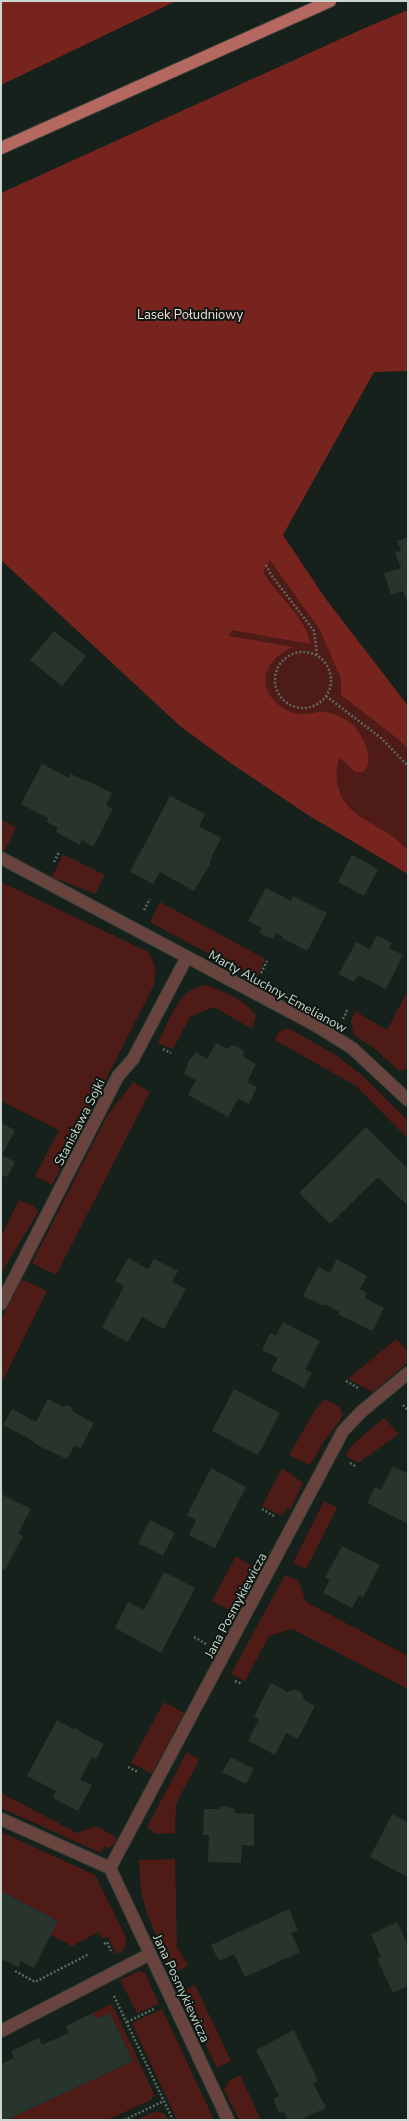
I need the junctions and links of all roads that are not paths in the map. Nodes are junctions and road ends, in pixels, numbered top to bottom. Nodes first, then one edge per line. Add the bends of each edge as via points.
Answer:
1 (330, 1) edge
2 (1, 148) edge
3 (3, 860) edge
4 (187, 957) junction
5 (408, 1100) edge
6 (1, 1304) edge
7 (408, 1373) edge
8 (1, 1819) edge
9 (110, 1868) junction
10 (150, 1954) junction
11 (1, 2031) edge
12 (228, 2120) edge

1 - 2 main road
3 - 4 street, Marty Aluchny-Emelianow
4 - 5 street, Marty Aluchny-Emelianow via 315,1025 346,1045
4 - 6 street, Stanisława Sojki via 133,1059 118,1076
7 - 9 street, Jana Posmykiewicza via 361,1412 343,1431
8 - 9 street
9 - 10 street, Jana Posmykiewicza
10 - 11 street
10 - 12 street, Jana Posmykiewicza

